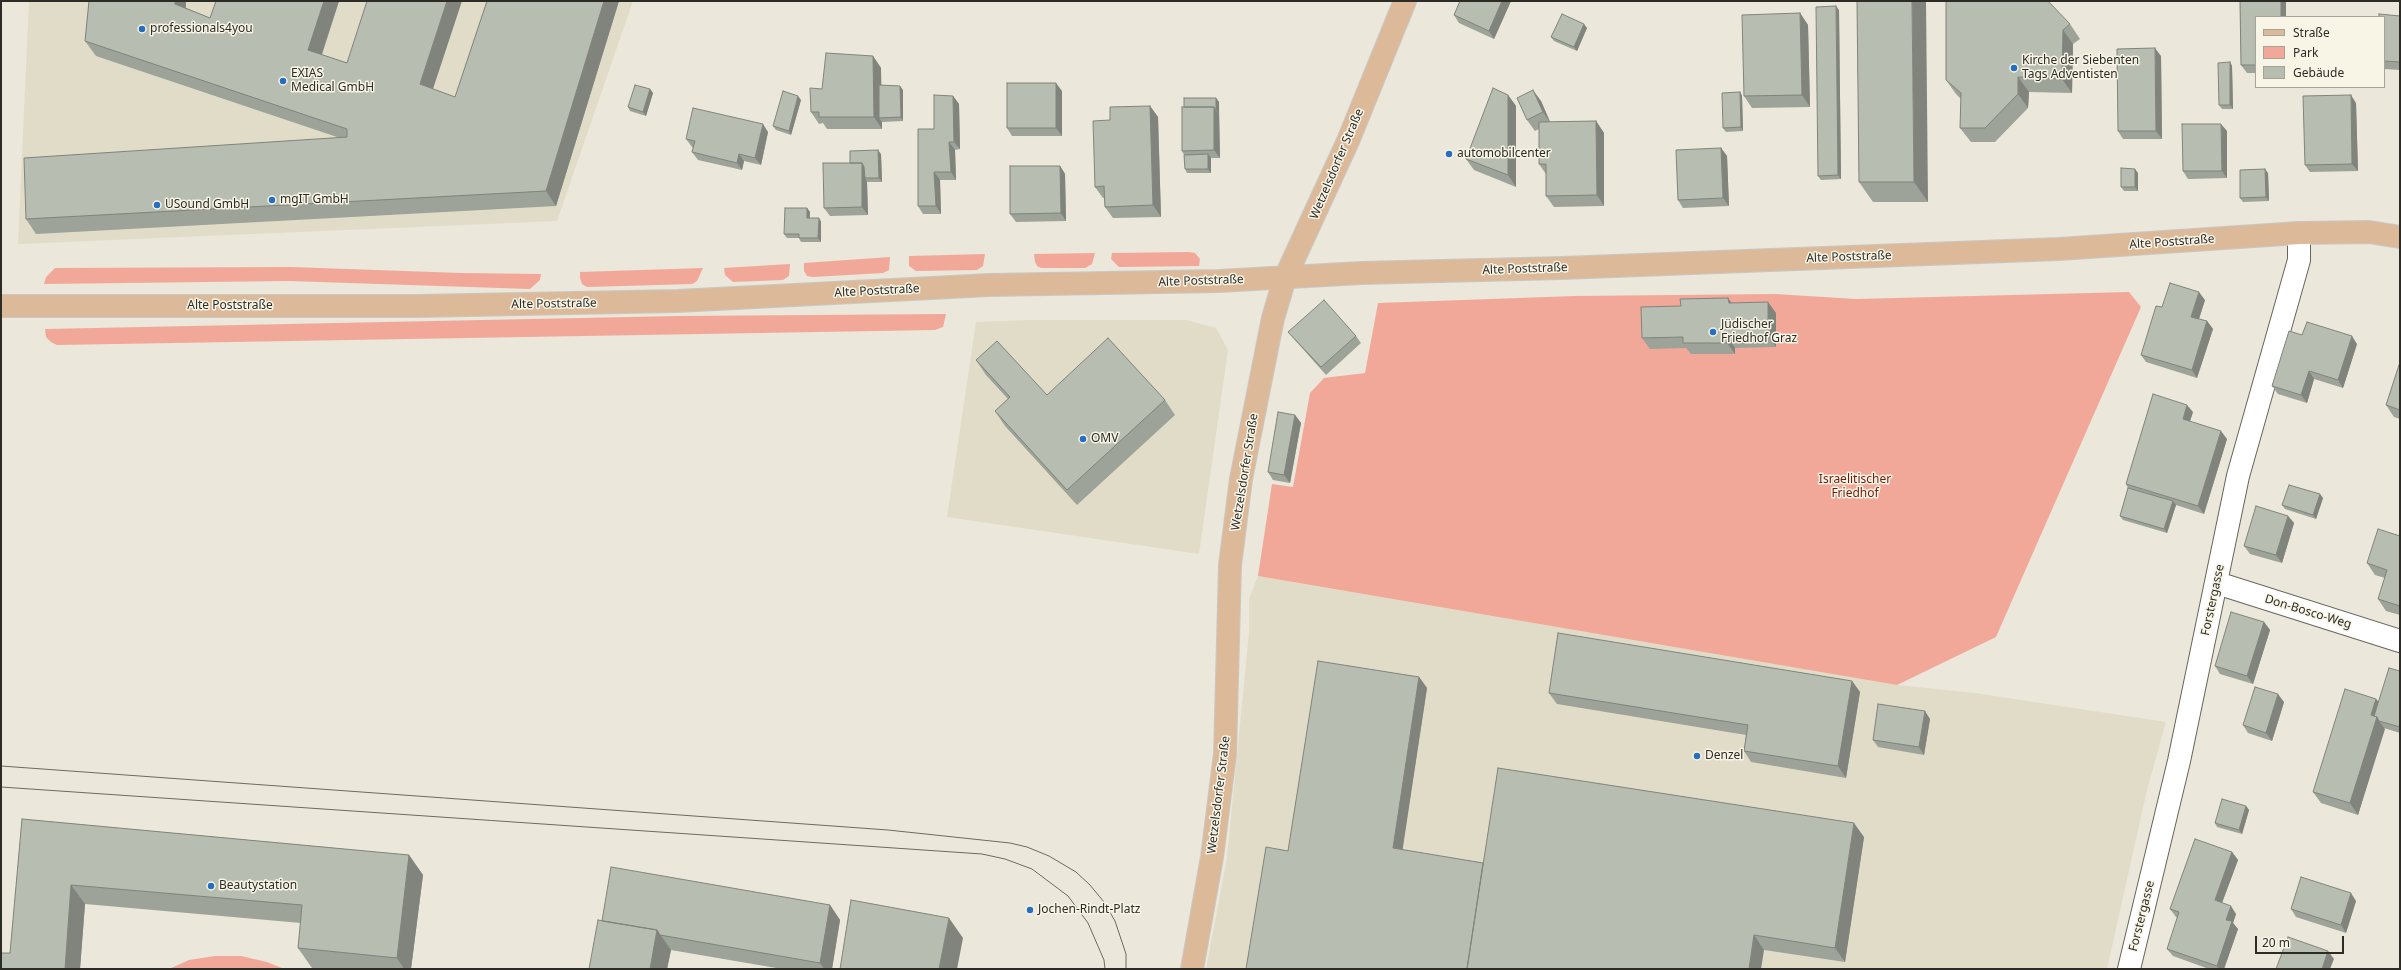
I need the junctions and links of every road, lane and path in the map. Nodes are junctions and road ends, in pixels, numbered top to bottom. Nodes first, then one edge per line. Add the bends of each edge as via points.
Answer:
1 (1405, 1) edge
2 (2299, 233) junction
3 (2400, 237) edge
4 (1285, 278) junction
5 (1, 306) edge
6 (2217, 583) junction
7 (2400, 641) edge
8 (1192, 969) edge
9 (2129, 969) edge

1 - 4 main road, Wetzelsdorfer Straße via 1348,141
2 - 3 main road, Alte Poststraße via 2369,232
2 - 4 main road, Alte Poststraße via 2044,249 1562,268 1361,273
2 - 6 street, Forstergasse via 2299,260 2238,476
4 - 5 main road, Alte Poststraße via 990,285 569,304
4 - 8 main road, Wetzelsdorfer Straße via 1273,318 1241,479 1230,581 1225,754 1212,857
6 - 7 street, Don-Bosco-Weg
6 - 9 street, Forstergasse via 2179,761

